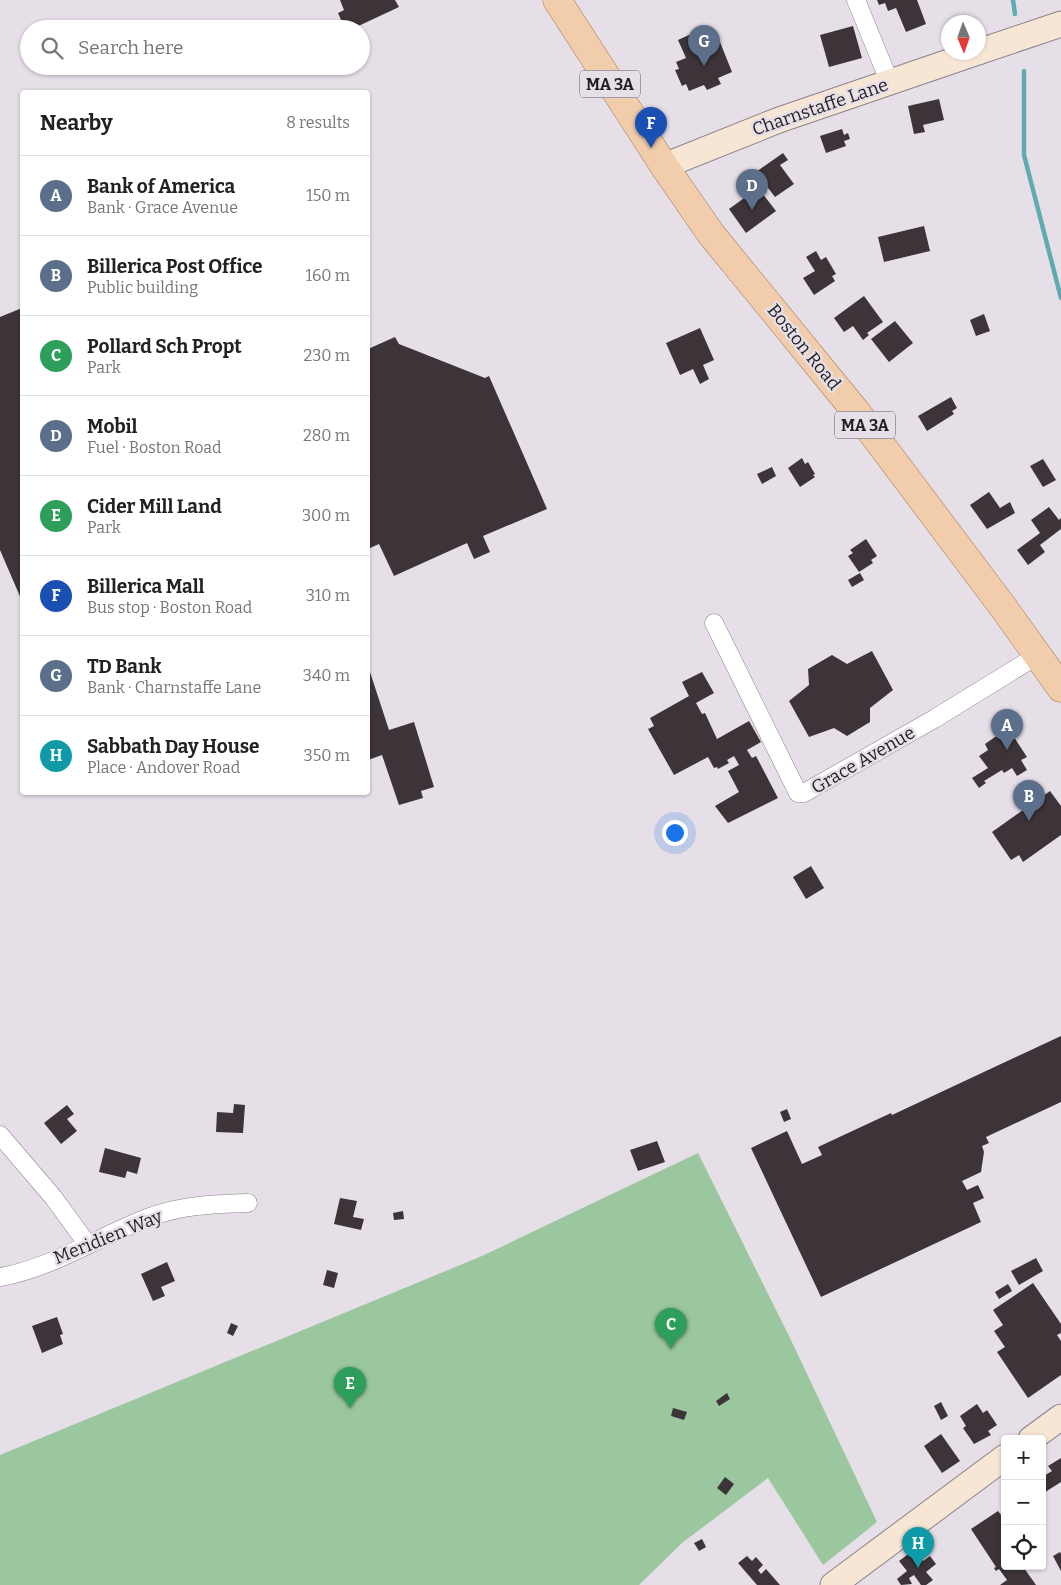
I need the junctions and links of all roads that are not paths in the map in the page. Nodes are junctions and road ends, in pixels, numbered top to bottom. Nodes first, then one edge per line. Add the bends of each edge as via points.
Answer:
1 (557, 0) edge
2 (856, 0) edge
3 (1061, 24) edge
4 (986, 49) edge
5 (955, 60) edge
6 (890, 83) junction
7 (664, 166) junction
8 (714, 623) dead end
9 (1038, 655) junction
10 (1061, 688) edge
11 (0, 1135) edge
12 (248, 1203) dead end
13 (88, 1245) junction
14 (0, 1277) edge
15 (1061, 1417) edge
16 (1036, 1435) edge
17 (1001, 1460) edge
18 (833, 1585) edge

1 - 7 main road, Boston Road / MA 3A
2 - 6 street
3 - 4 main road, Charnstaffe Lane
5 - 6 main road, Charnstaffe Lane
6 - 7 main road, Charnstaffe Lane via 779,120
7 - 9 main road, Boston Road / MA 3A via 711,234 858,414
8 - 9 street, Grace Avenue via 798,793 804,793 934,719
9 - 10 main road, Boston Road / MA 3A
11 - 13 street via 53,1197
12 - 13 street, Meridien Way via 196,1205 169,1212
13 - 14 street, Meridien Way via 13,1275
15 - 16 main road
17 - 18 main road

